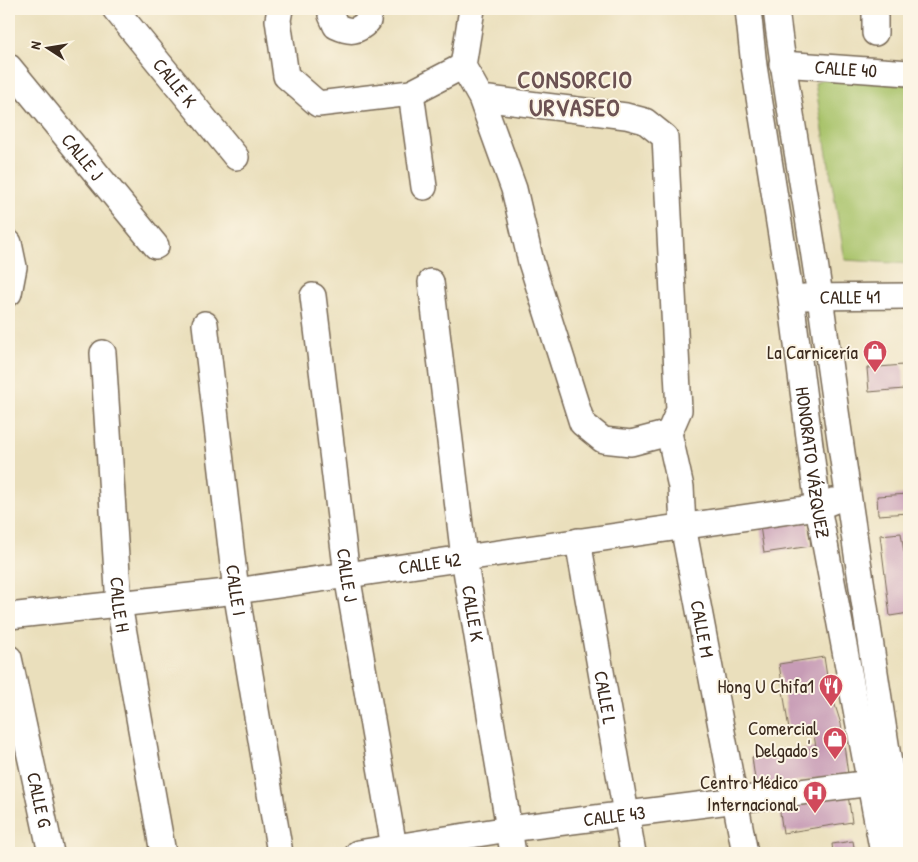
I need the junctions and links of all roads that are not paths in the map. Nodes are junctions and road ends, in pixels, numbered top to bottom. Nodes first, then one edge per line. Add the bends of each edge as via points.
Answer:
1 (115, 9) edge
2 (280, 9) edge
3 (332, 9) edge
4 (370, 9) edge
5 (472, 9) edge
6 (748, 9) edge
7 (776, 9) edge
8 (874, 9) edge
9 (875, 33) dead end
10 (782, 64) junction
11 (463, 66) junction
12 (9, 67) edge
13 (909, 73) edge
14 (411, 93) junction
15 (481, 98) junction
16 (236, 157) dead end
17 (424, 187) dead end
18 (9, 242) edge
19 (156, 246) dead end
20 (431, 282) dead end
21 (9, 293) edge
22 (314, 296) dead end
23 (820, 296) junction
24 (909, 296) edge
25 (791, 298) junction
26 (205, 324) dead end
27 (103, 353) dead end
28 (669, 433) junction
29 (847, 497) junction
30 (818, 506) junction
31 (683, 526) junction
32 (578, 541) junction
33 (464, 558) junction
34 (347, 575) junction
35 (236, 592) junction
36 (119, 605) junction
37 (9, 616) edge
38 (9, 658) edge
39 (871, 784) junction
40 (735, 801) junction
41 (626, 815) junction
42 (509, 829) junction
43 (394, 850) edge
44 (52, 853) edge
45 (164, 853) edge
46 (280, 853) edge
47 (358, 853) edge
48 (513, 853) edge
49 (633, 853) edge
50 (745, 853) edge
51 (883, 853) edge
52 (903, 853) edge

1 - 16 street, CALLE K
2 - 14 street via 278,20 286,76 318,104
3 - 4 street via 336,26 348,32 360,29 368,21
5 - 11 street
6 - 25 street, HONORATO VÁZQUEZ
7 - 10 street, HONORATO VÁZQUEZ
8 - 9 street
10 - 13 street, CALLE 40
10 - 23 street, HONORATO VÁZQUEZ
11 - 14 street
11 - 15 street
12 - 19 street, CALLE J
14 - 17 street
15 - 28 street via 514,190 531,262 582,423 602,440 631,443
15 - 28 street via 645,120 665,137 679,410
18 - 21 street via 14,267
20 - 33 street, CALLE K
22 - 34 street, CALLE J
23 - 24 street, CALLE 41
23 - 25 street, CALLE 41
23 - 29 street, HONORATO VÁZQUEZ
25 - 30 street, HONORATO VÁZQUEZ
26 - 35 street, CALLE I
27 - 36 street, CALLE H
28 - 31 street, CALLE M via 681,487
29 - 30 street, CALLE 42
29 - 52 street, HONORATO VÁZQUEZ
30 - 31 street, CALLE 42
30 - 39 street, HONORATO VÁZQUEZ
31 - 32 street, CALLE 42
31 - 40 street, CALLE M
32 - 33 street, CALLE 42
32 - 41 street, CALLE L
33 - 34 street, CALLE 42
33 - 42 street, CALLE K
34 - 35 street, CALLE 42
34 - 43 street, CALLE J
35 - 36 street, CALLE 42
35 - 46 street, CALLE I
36 - 37 street, CALLE 42
36 - 45 street, CALLE H
38 - 44 street, CALLE G
39 - 40 street, CALLE 43
39 - 51 street, HONORATO VÁZQUEZ
40 - 41 street, CALLE 43
40 - 50 street, CALLE M
41 - 42 street, CALLE 43
41 - 49 street, CALLE L
42 - 43 street, CALLE 43
42 - 48 street, CALLE K
43 - 47 street, CALLE 43

